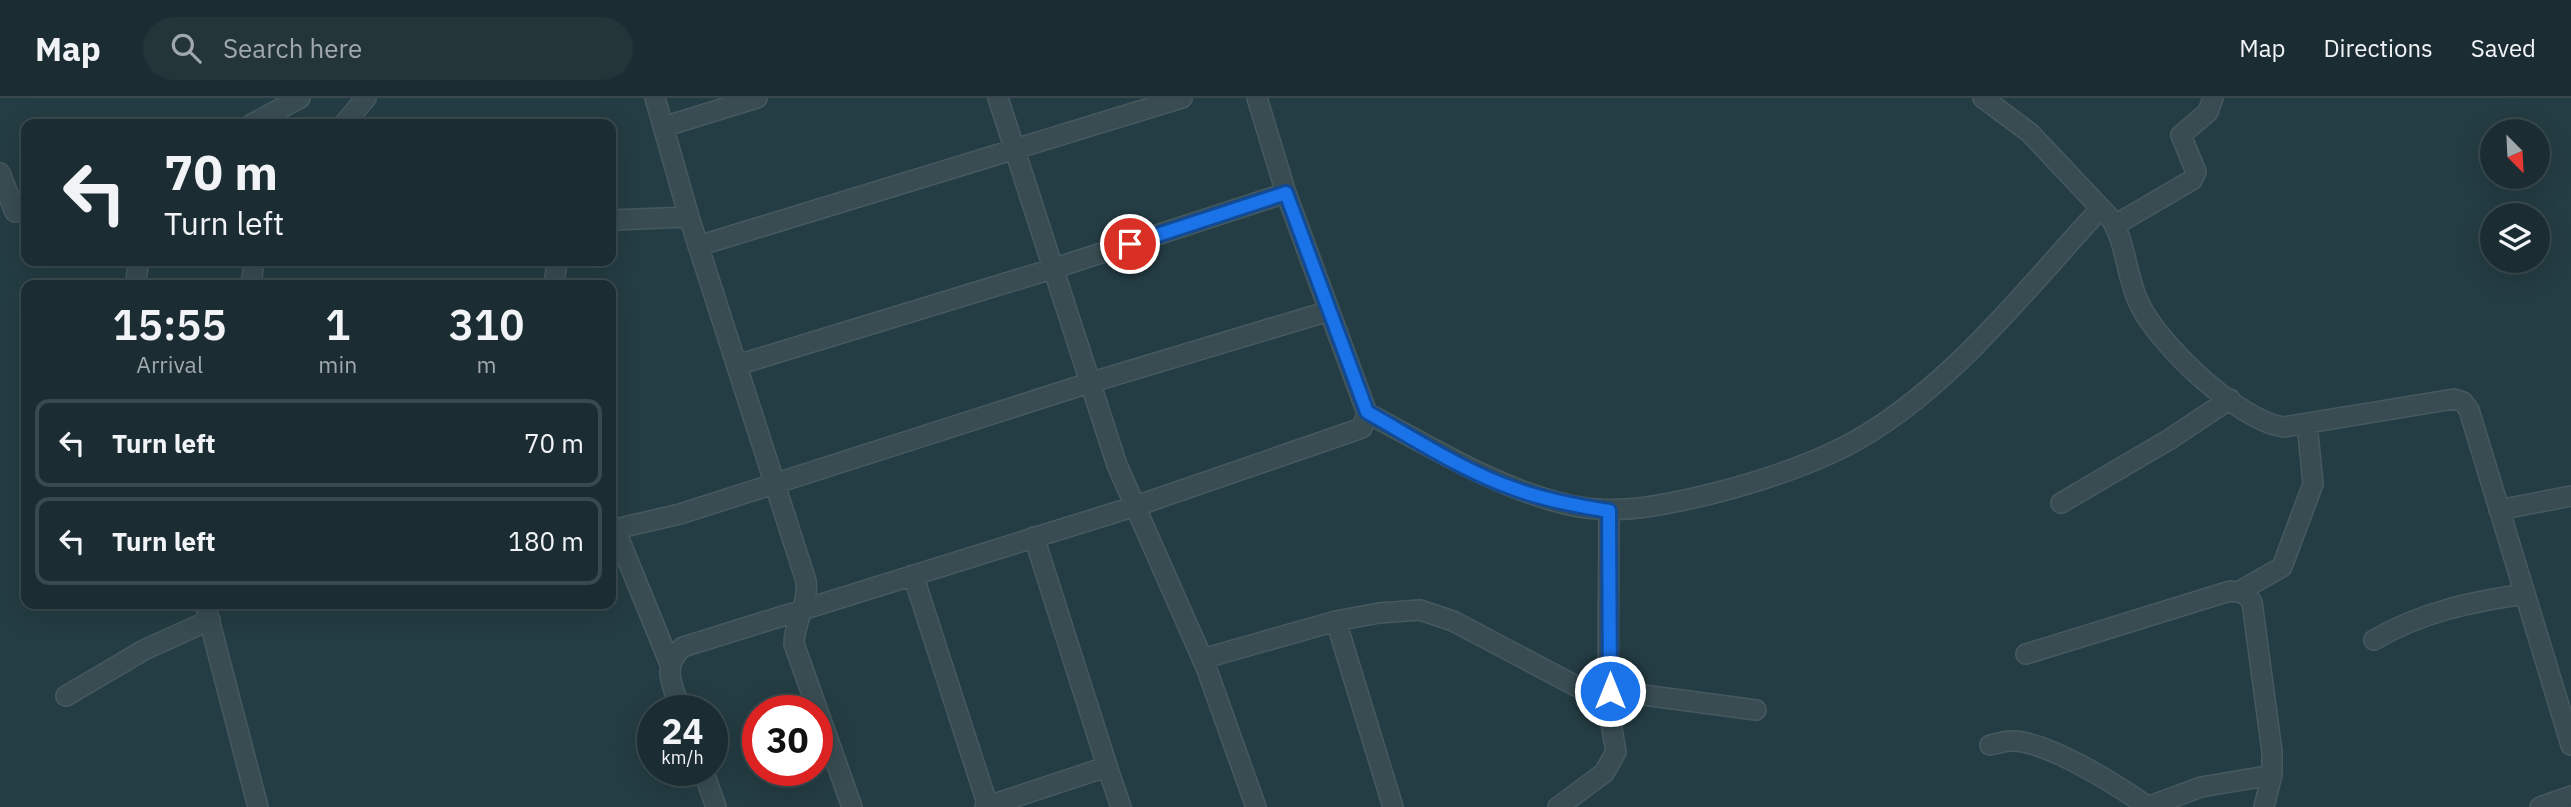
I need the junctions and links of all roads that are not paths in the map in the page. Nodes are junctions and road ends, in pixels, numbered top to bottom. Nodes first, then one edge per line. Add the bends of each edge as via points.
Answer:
1 (300, 98) edge
2 (366, 98) edge
3 (654, 98) edge
4 (757, 98) edge
5 (998, 98) edge
6 (1182, 98) edge
7 (1257, 98) edge
8 (1983, 98) edge
9 (2213, 98) edge
10 (261, 119) edge
11 (348, 119) edge
12 (663, 127) junction
13 (1015, 151) junction
14 (0, 173) edge
15 (1286, 193) junction
16 (2101, 208) junction
17 (14, 212) edge
18 (689, 217) junction
19 (616, 220) edge
20 (2115, 225) junction
21 (698, 246) junction
22 (1052, 269) junction
23 (1329, 312) junction
24 (737, 365) junction
25 (1089, 383) junction
26 (2230, 399) junction
27 (1367, 412) junction
28 (2307, 423) junction
29 (773, 485) junction
30 (2571, 496) edge
31 (2061, 503) dead end
32 (1136, 506) junction
33 (2499, 510) junction
34 (1609, 511) junction
35 (616, 528) edge
36 (616, 536) edge
37 (1034, 537) junction
38 (913, 575) junction
39 (2238, 592) junction
40 (2525, 594) junction
41 (802, 609) junction
42 (207, 612) edge
43 (1336, 621) junction
44 (2374, 640) dead end
45 (2026, 654) dead end
46 (1202, 659) junction
47 (670, 664) junction
48 (1610, 691) junction
49 (675, 695) edge
50 (65, 696) dead end
51 (2565, 705) edge
52 (1756, 710) dead end
53 (1990, 745) dead end
54 (2571, 745) edge
55 (1109, 772) junction
56 (2272, 775) junction
57 (709, 786) edge
58 (2571, 796) edge
59 (986, 806) edge
60 (258, 807) edge
61 (716, 807) edge
62 (852, 807) edge
63 (1121, 807) edge
64 (1256, 807) edge
65 (1393, 807) edge
66 (1558, 807) edge
67 (2148, 807) edge
68 (2264, 807) edge
69 (2540, 807) edge

1 - 10 street
2 - 11 street
3 - 12 street
4 - 12 street
5 - 13 street
6 - 13 street
7 - 15 street
8 - 16 street via 2030,133
9 - 20 street via 2208,112 2181,135 2196,172 2192,180
12 - 18 street
13 - 21 street
13 - 22 street
14 - 17 street
15 - 22 street
15 - 23 street
16 - 20 street
16 - 34 street via 1965,354 1905,407 1848,445 1796,469 1736,488
18 - 19 street
18 - 21 street
20 - 26 street via 2138,302 2151,326 2192,369
21 - 24 street
22 - 24 street
22 - 25 street
23 - 25 street
23 - 27 street
24 - 29 street
25 - 29 street
25 - 32 street
26 - 28 street via 2271,426
26 - 31 street
27 - 32 street via 1362,428
27 - 34 street via 1514,489
28 - 33 street via 2454,399 2463,402
28 - 39 street via 2313,484 2282,567
29 - 35 street
29 - 41 street via 806,580 808,596
30 - 33 street
32 - 37 street
32 - 46 street
33 - 40 street
34 - 48 street
36 - 47 street
37 - 38 street
37 - 55 street
38 - 41 street
38 - 59 street
39 - 45 street via 2230,590
39 - 56 street via 2252,602
40 - 44 street via 2446,607
40 - 51 street
41 - 47 street via 683,647
41 - 62 street via 794,644
42 - 50 street
42 - 60 street
43 - 46 street
43 - 48 street via 1420,610 1453,621 1576,686
43 - 65 street
46 - 64 street
47 - 49 street via 668,675
48 - 52 street
48 - 66 street via 1608,706 1616,741 1613,762 1604,774
51 - 54 street
53 - 67 street via 2011,740 2032,744 2113,782
55 - 59 street via 1091,771
55 - 63 street
56 - 67 street via 2201,787
56 - 68 street
57 - 61 street
58 - 69 street

